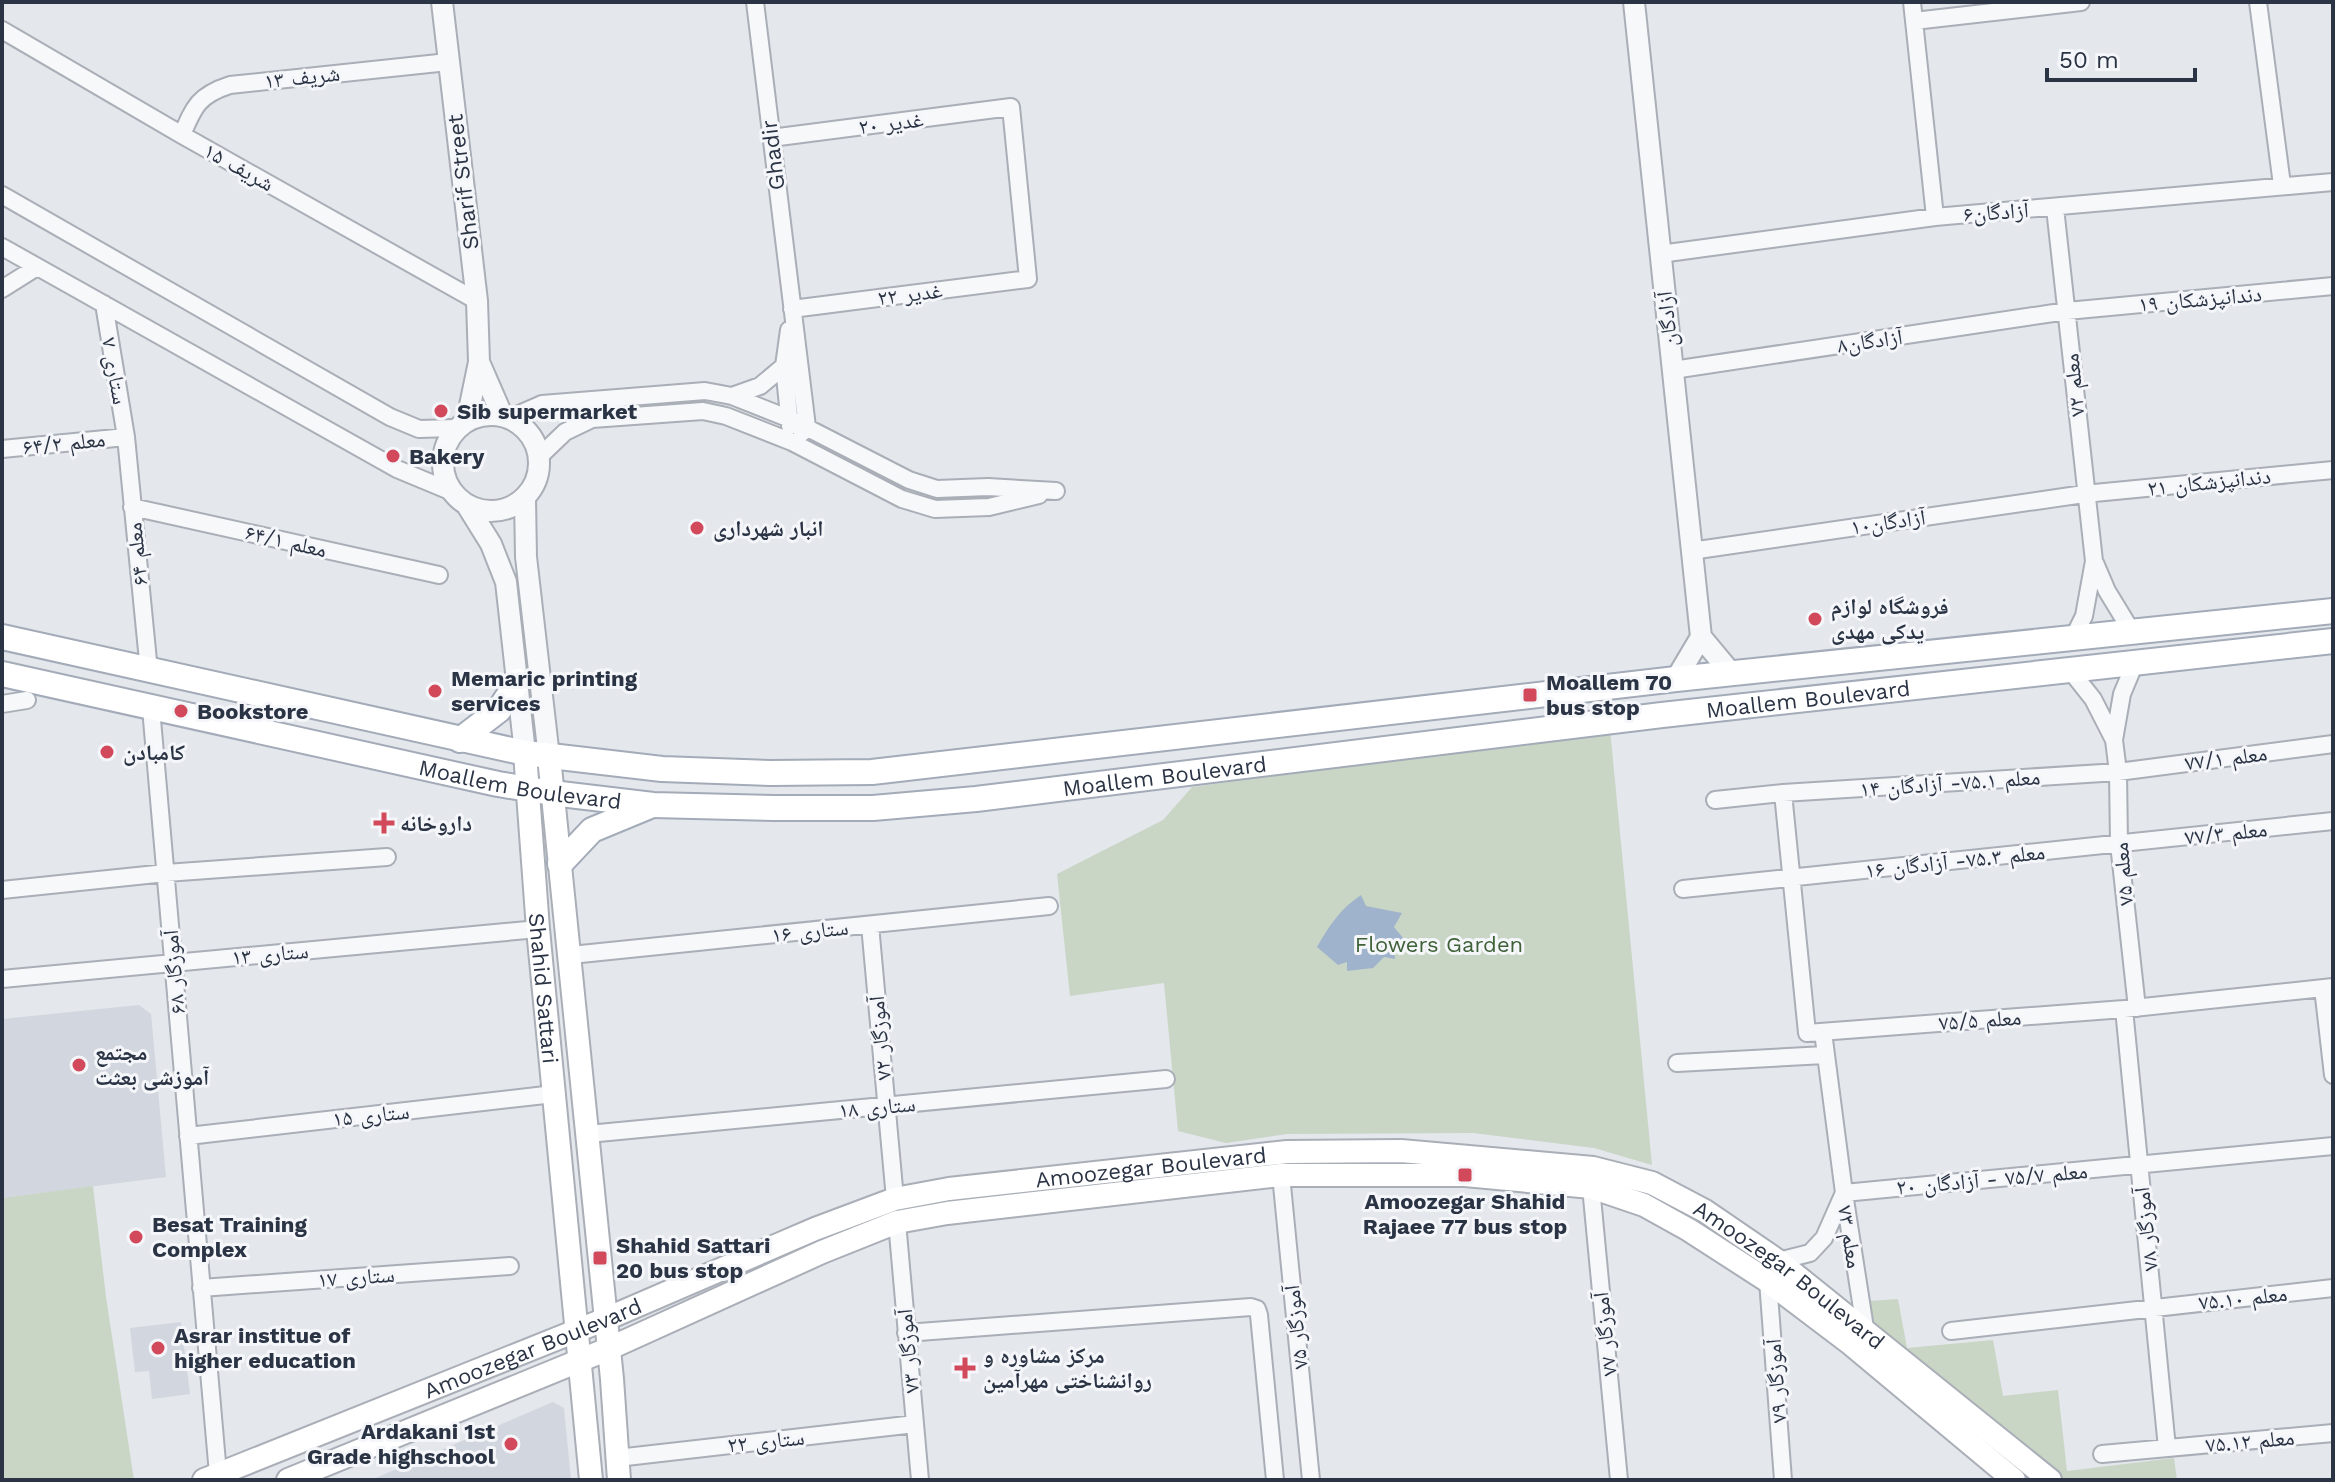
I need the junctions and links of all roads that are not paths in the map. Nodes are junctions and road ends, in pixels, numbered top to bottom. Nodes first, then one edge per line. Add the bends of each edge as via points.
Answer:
1 (442, 2) edge
2 (755, 2) edge
3 (1634, 2) edge
4 (1912, 2) edge
5 (2081, 2) edge
6 (2258, 2) edge
7 (1914, 21) junction
8 (2, 30) edge
9 (448, 62) junction
10 (182, 135) junction
11 (771, 138) junction
12 (2333, 182) edge
13 (2282, 185) junction
14 (2, 195) edge
15 (2055, 208) junction
16 (1935, 217) junction
17 (2, 247) edge
18 (1660, 254) junction
19 (37, 267) junction
20 (1028, 279) joint
21 (2333, 286) edge
22 (2, 289) edge
23 (477, 301) junction
24 (104, 304) junction
25 (792, 309) junction
26 (2067, 311) junction
27 (479, 362) junction
28 (784, 366) junction
29 (1673, 370) junction
30 (732, 396) junction
31 (506, 416) junction
32 (790, 419) junction
33 (461, 424) junction
34 (807, 427) junction
35 (126, 437) junction
36 (792, 442) junction
37 (2, 449) edge
38 (540, 456) junction
39 (2333, 470) edge
40 (450, 491) junction
41 (2084, 494) junction
42 (525, 499) junction
43 (132, 507) junction
44 (468, 507) junction
45 (1691, 551) junction
46 (2094, 561) junction
47 (439, 575) dead end
48 (2333, 611) edge
49 (2132, 632) junction
50 (2, 637) edge
51 (1701, 637) junction
52 (2073, 638) junction
53 (2333, 641) edge
54 (2135, 663) junction
55 (2070, 670) junction
56 (149, 671) junction
57 (1731, 673) junction
58 (2, 674) edge
59 (1676, 679) junction
60 (518, 681) junction
61 (27, 700) dead end
62 (2, 704) edge
63 (151, 708) junction
64 (460, 740) junction
65 (2114, 740) junction
66 (2333, 744) edge
67 (537, 755) junction
68 (2118, 772) junction
69 (540, 791) junction
70 (1783, 793) junction
71 (1715, 800) dead end
72 (653, 805) junction
73 (2333, 821) edge
74 (2119, 844) junction
75 (387, 857) dead end
76 (560, 864) junction
77 (166, 873) junction
78 (1791, 878) junction
79 (1683, 889) dead end
80 (2, 890) edge
81 (1049, 906) dead end
82 (870, 925) junction
83 (538, 929) junction
84 (571, 955) junction
85 (174, 963) junction
86 (2, 979) edge
87 (2328, 988) edge
88 (2130, 1009) junction
89 (1823, 1032) junction
90 (1825, 1055) junction
91 (1677, 1063) dead end
92 (2333, 1075) edge
93 (1166, 1079) dead end
94 (554, 1094) junction
95 (886, 1107) junction
96 (588, 1134) junction
97 (188, 1136) junction
98 (2333, 1146) edge
99 (2139, 1165) junction
100 (1281, 1175) junction
101 (1591, 1187) junction
102 (1844, 1193) junction
103 (895, 1199) junction
104 (897, 1222) junction
105 (1778, 1261) junction
106 (510, 1266) dead end
107 (1768, 1281) junction
108 (201, 1288) junction
109 (2333, 1288) edge
110 (2154, 1308) junction
111 (606, 1319) junction
112 (1865, 1328) junction
113 (577, 1331) junction
114 (1951, 1331) dead end
115 (906, 1333) junction
116 (608, 1349) junction
117 (580, 1361) junction
118 (915, 1424) junction
119 (2333, 1433) edge
120 (2167, 1448) junction
121 (2102, 1454) dead end
122 (618, 1469) edge
123 (211, 1477) edge
124 (288, 1480) edge
125 (591, 1480) edge
126 (920, 1480) edge
127 (1275, 1480) edge
128 (1311, 1480) edge
129 (1619, 1480) edge
130 (1783, 1480) edge
131 (2014, 1480) edge
132 (2050, 1480) edge

1 - 9 street, Sharif Street
2 - 11 street, Ghadir
3 - 18 street, آزادگان
4 - 7 street
5 - 7 street
6 - 13 street
7 - 16 street
8 - 10 street, شریف ۱۵
9 - 10 street, شریف ۱۳ via 230,85 211,91 193,106
9 - 23 street, Sharif Street
10 - 23 street, شریف ۱۵
11 - 20 street, غدیر ۲۰ via 1011,107
11 - 25 street, Ghadir
12 - 13 street, آزادگان۶
13 - 15 street, آزادگان۶
14 - 33 street via 390,417 419,429
15 - 16 street, آزادگان۶
15 - 26 street, معلم ۷۲
16 - 18 street, آزادگان۶
17 - 19 street
18 - 29 street, آزادگان
19 - 22 street
19 - 24 street
20 - 25 street, غدیر ۲۲
21 - 26 street, دندانپزشکان ۱۹
23 - 27 street, Sharif Street
24 - 35 street, ستاری ۷
24 - 40 street via 397,469
25 - 28 street, Ghadir
25 - 34 street, Ghadir
26 - 29 street, آزادگان۸
26 - 41 street, معلم ۷۲
27 - 31 street, Sharif Street
27 - 33 street, Sharif Street
28 - 30 street via 760,386
28 - 32 street, Ghadir
29 - 45 street, آزادگان
30 - 31 street via 705,391 542,404
30 - 32 street
31 - 33 street
31 - 38 street via 524,427
32 - 34 street
32 - 36 street, Ghadir
33 - 40 street via 444,447 442,470
34 - 36 street
34 - 36 street via 937,489 1056,491 989,507 935,509 902,499
35 - 37 street, معلم ۶۴/۲
35 - 43 street, معلم ۶۴
36 - 38 street via 703,411 592,419 565,432
38 - 42 street via 538,479
39 - 41 street, دندانپزشکان ۲۱
40 - 44 street
41 - 45 street, آزادگان۱۰
41 - 46 street, معلم ۷۲
42 - 44 street via 498,512
42 - 67 street, Shahid Sattari
43 - 47 street, معلم ۶۴/۱
43 - 56 street, معلم ۶۴
44 - 60 street, Shahid Sattari via 506,582
45 - 51 street, آزادگان
46 - 49 street
46 - 52 street via 2084,616
48 - 49 main road, Moallem Boulevard
49 - 52 main road, Moallem Boulevard
50 - 56 main road, Moallem Boulevard
51 - 57 street
51 - 59 street
52 - 57 main road, Moallem Boulevard
53 - 54 main road, Moallem Boulevard
54 - 55 main road, Moallem Boulevard
54 - 65 street via 2122,694
55 - 65 street via 2093,699
55 - 72 main road, Moallem Boulevard via 961,800 873,808
56 - 64 main road, Moallem Boulevard
57 - 59 main road, Moallem Boulevard
58 - 63 main road, Moallem Boulevard
59 - 67 main road, Moallem Boulevard via 872,772 662,769
60 - 64 main road via 499,710
60 - 67 street, Shahid Sattari
61 - 62 street
63 - 69 main road, Moallem Boulevard
63 - 77 street, آموزگار ۶۸
64 - 67 main road, Moallem Boulevard
65 - 68 street, معلم ۷۵
66 - 68 street, معلم ۷۷/۱
67 - 69 main road, Shahid Sattari
68 - 70 street, معلم ۷۵.۱- آزادگان ۱۴
68 - 74 street, معلم ۷۵
69 - 72 main road, Moallem Boulevard
69 - 76 main road, Shahid Sattari
69 - 83 main road, Shahid Sattari
70 - 71 street, معلم ۷۵.۱- آزادگان ۱۴
70 - 78 street
72 - 76 main road via 592,830
73 - 74 street, معلم ۷۷/۳
74 - 78 street, معلم ۷۵.۳- آزادگان ۱۶
74 - 88 street, معلم ۷۵
75 - 77 street
76 - 84 main road, Shahid Sattari
77 - 80 street
77 - 85 street, آموزگار ۶۸
78 - 79 street, معلم ۷۵.۳- آزادگان ۱۶
78 - 89 street via 1807,1033
81 - 82 street, ستاری ۱۶
82 - 84 street, ستاری ۱۶
82 - 95 street, ۷۲ آموزگار
83 - 85 street, ستاری ۱۳
83 - 94 main road, Shahid Sattari
84 - 96 main road, Shahid Sattari
85 - 86 street, ستاری ۱۳
85 - 97 street, آموزگار ۶۸
87 - 88 street, معلم ۷۵/۵
87 - 92 street
88 - 89 street, معلم ۷۵/۵
88 - 99 street, آموزگار ۷۸
89 - 90 street, معلم ۷۳
90 - 91 street
90 - 102 street, معلم ۷۳
93 - 95 street, ستاری ۱۸
94 - 97 street, ستاری ۱۵
94 - 113 main road, Shahid Sattari
95 - 96 street, ستاری ۱۸
95 - 103 street, ۷۲ آموزگار
96 - 111 main road, Shahid Sattari
97 - 108 street, آموزگار ۶۸
98 - 99 street, معلم ۷۵/۷ - آزادگان ۲۰
99 - 102 street, معلم ۷۵/۷ - آزادگان ۲۰
99 - 110 street, آموزگار ۷۸
100 - 101 main road, Amoozegar Boulevard via 1465,1175
100 - 104 main road, Amoozegar Boulevard
100 - 128 street, آموزگار ۷۵
101 - 107 main road, Amoozegar Boulevard via 1644,1205
101 - 129 street, ۷۷ آموزگار
102 - 105 street via 1824,1238 1810,1253
102 - 112 street, معلم ۷۳
103 - 105 main road, Amoozegar Boulevard via 1287,1152 1465,1155 1593,1168 1652,1183 1705,1211
103 - 111 main road, Amoozegar Boulevard
104 - 115 street, ۷۳ آموزگار
104 - 116 main road, Amoozegar Boulevard
105 - 112 main road, Amoozegar Boulevard
106 - 108 street, ستاری ۱۷
107 - 130 street, ۷۹ آموزگار
107 - 131 main road, Amoozegar Boulevard
108 - 123 street, آموزگار ۶۸
109 - 110 street, معلم ۷۵.۱۰
110 - 114 street, معلم ۷۵.۱۰
110 - 120 street, آموزگار ۷۸
111 - 113 main road, Amoozegar Boulevard
111 - 116 main road, Shahid Sattari
112 - 132 main road, Amoozegar Boulevard
113 - 117 main road, Shahid Sattari
113 - 123 main road, Amoozegar Boulevard
115 - 118 street, ۷۳ آموزگار
115 - 127 street via 1257,1309
116 - 117 main road, Amoozegar Boulevard
116 - 122 main road, Shahid Sattari
117 - 124 main road, Amoozegar Boulevard
117 - 125 main road, Shahid Sattari
118 - 122 street, ستاری ۲۲
118 - 126 street, ۷۳ آموزگار
119 - 120 street, معلم ۷۵.۱۲
120 - 121 street, معلم ۷۵.۱۲

